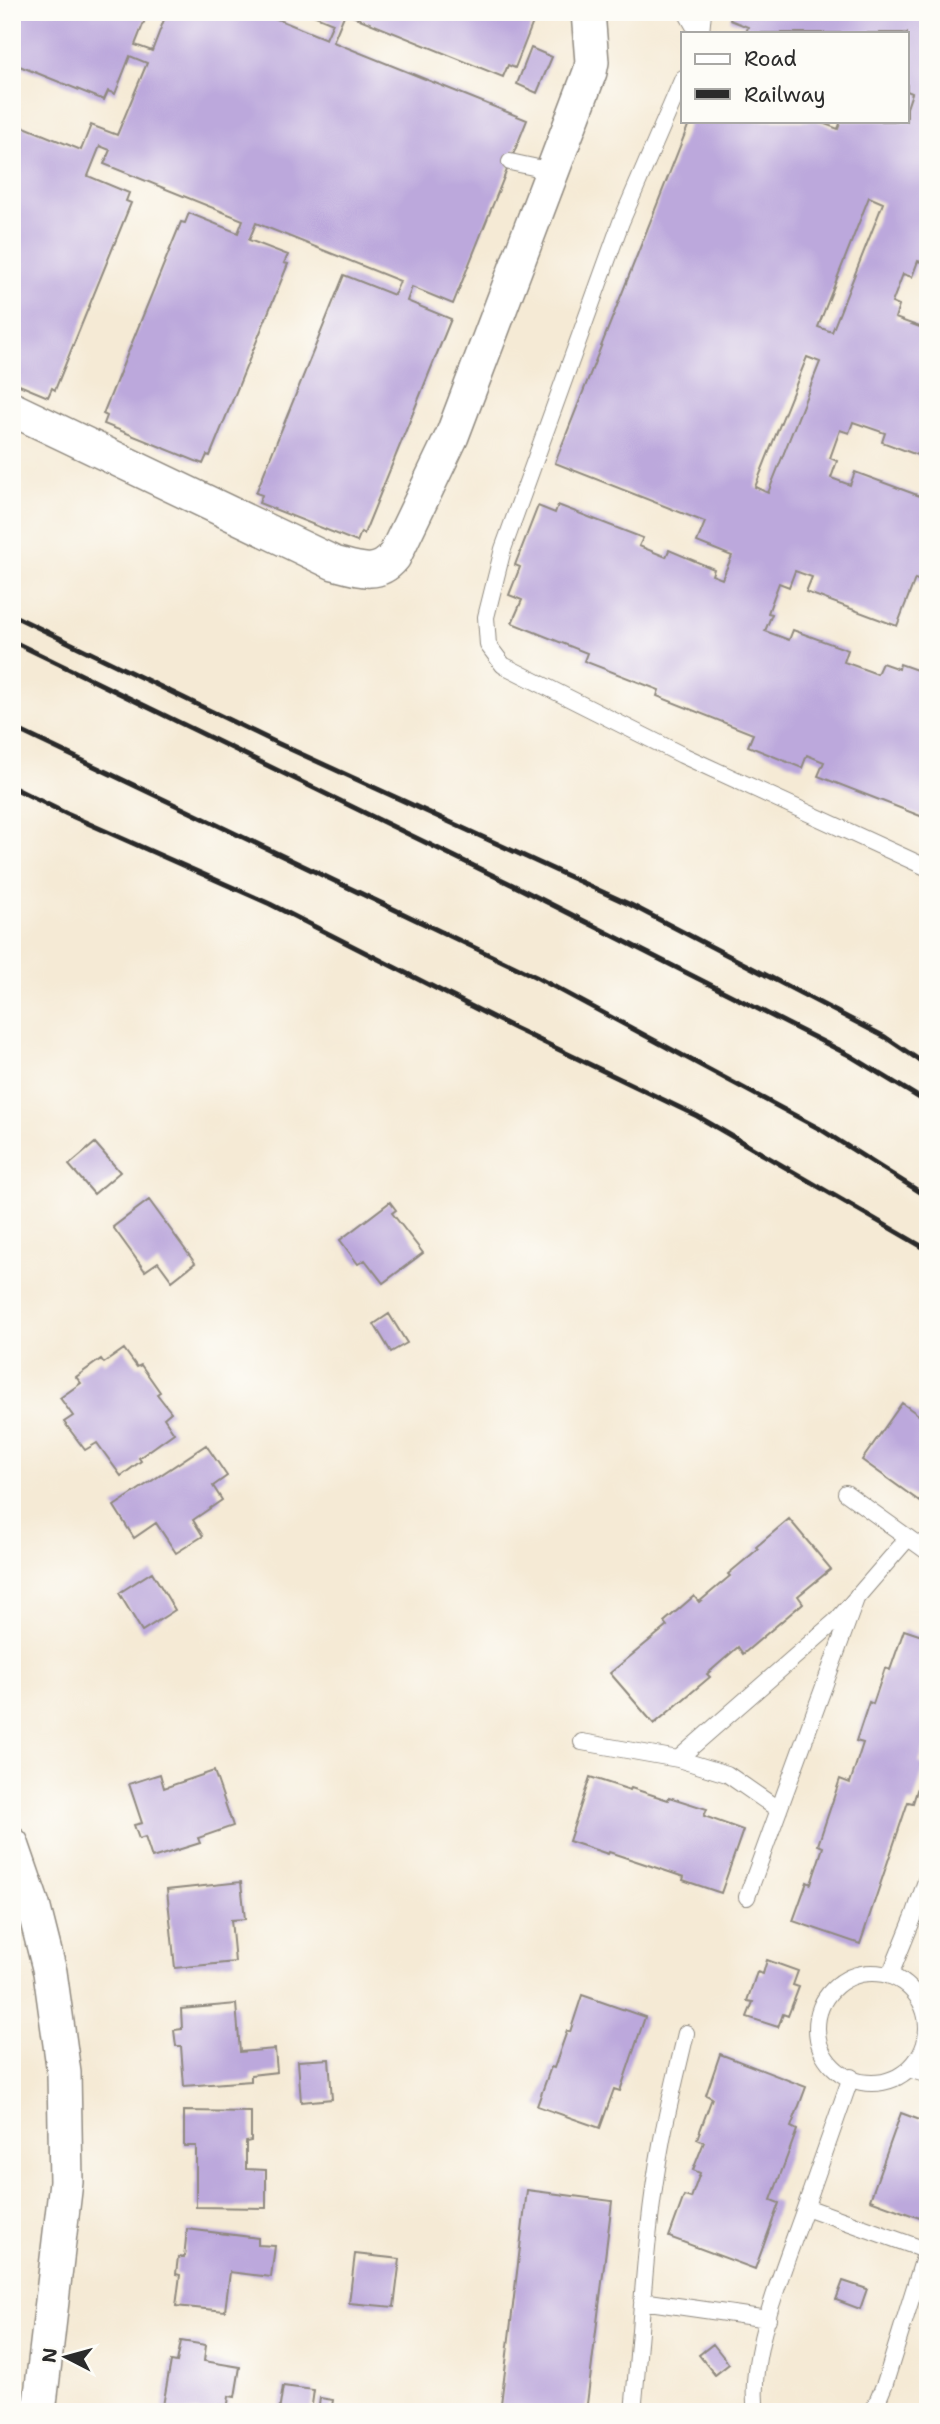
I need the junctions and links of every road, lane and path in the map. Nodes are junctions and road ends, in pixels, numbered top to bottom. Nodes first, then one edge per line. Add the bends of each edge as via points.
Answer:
1 (588, 12) edge
2 (686, 12) edge
3 (703, 12) edge
4 (699, 32) edge
5 (700, 32) edge
6 (681, 83) edge
7 (510, 162) dead end
8 (552, 171) junction
9 (12, 409) edge
10 (928, 868) edge
11 (846, 1493) dead end
12 (908, 1538) junction
13 (928, 1552) edge
14 (857, 1596) junction
15 (582, 1742) dead end
16 (678, 1759) junction
17 (779, 1810) junction
18 (12, 1844) edge
19 (928, 1875) edge
20 (747, 1897) dead end
21 (890, 1975) junction
22 (927, 2031) edge
23 (686, 2034) dead end
24 (909, 2069) junction
25 (928, 2075) edge
26 (851, 2077) junction
27 (806, 2207) junction
28 (927, 2251) edge
29 (642, 2301) junction
30 (768, 2319) junction
31 (39, 2412) edge
32 (633, 2412) edge
33 (756, 2412) edge
34 (873, 2412) edge

1 - 8 street via 590,72
2 - 4 lane
3 - 5 lane
6 - 10 lane via 621,222 503,549 486,617 488,645 503,665 682,755
7 - 8 lane
8 - 9 street via 452,436 386,567 363,571 334,563
11 - 12 lane
12 - 13 lane
12 - 14 lane
14 - 16 lane via 838,1619
14 - 17 lane
15 - 16 lane
16 - 17 lane via 727,1774
17 - 20 lane
18 - 31 street via 50,1972 64,2073 66,2182
19 - 21 lane
21 - 22 lane via 915,1992
21 - 26 lane via 869,1973 846,1979 824,2000 816,2027 821,2051 836,2070
22 - 24 lane via 920,2056
23 - 29 lane via 662,2139
24 - 25 lane
24 - 26 lane via 888,2081 869,2084
26 - 27 lane
27 - 28 lane
27 - 30 lane
28 - 34 lane
29 - 30 lane
29 - 32 lane
30 - 33 lane via 753,2393

